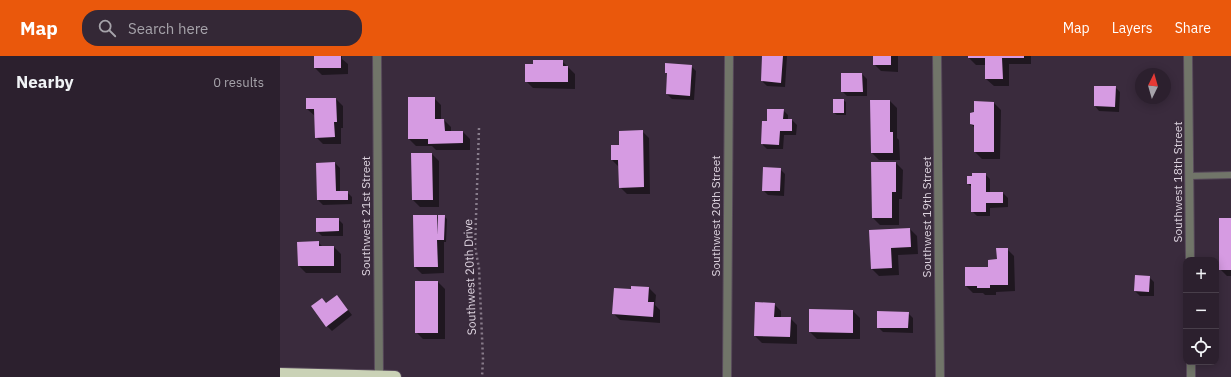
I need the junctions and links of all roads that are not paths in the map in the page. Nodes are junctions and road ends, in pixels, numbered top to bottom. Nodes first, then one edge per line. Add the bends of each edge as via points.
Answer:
1 (376, 56) edge
2 (729, 56) edge
3 (937, 56) edge
4 (1188, 56) edge
5 (1231, 175) edge
6 (1190, 176) junction
7 (1190, 257) edge
8 (1191, 365) edge
9 (280, 374) edge
10 (379, 377) edge
11 (395, 377) edge
12 (727, 377) edge
13 (940, 377) edge
14 (1191, 377) edge

1 - 10 street, Southwest 21st Street
2 - 12 street, Southwest 20th Street
3 - 13 street, Southwest 19th Street
4 - 6 street, Southwest 18th Street
5 - 6 lane
6 - 7 street, Southwest 18th Street
8 - 14 street
9 - 10 highway
10 - 11 highway

